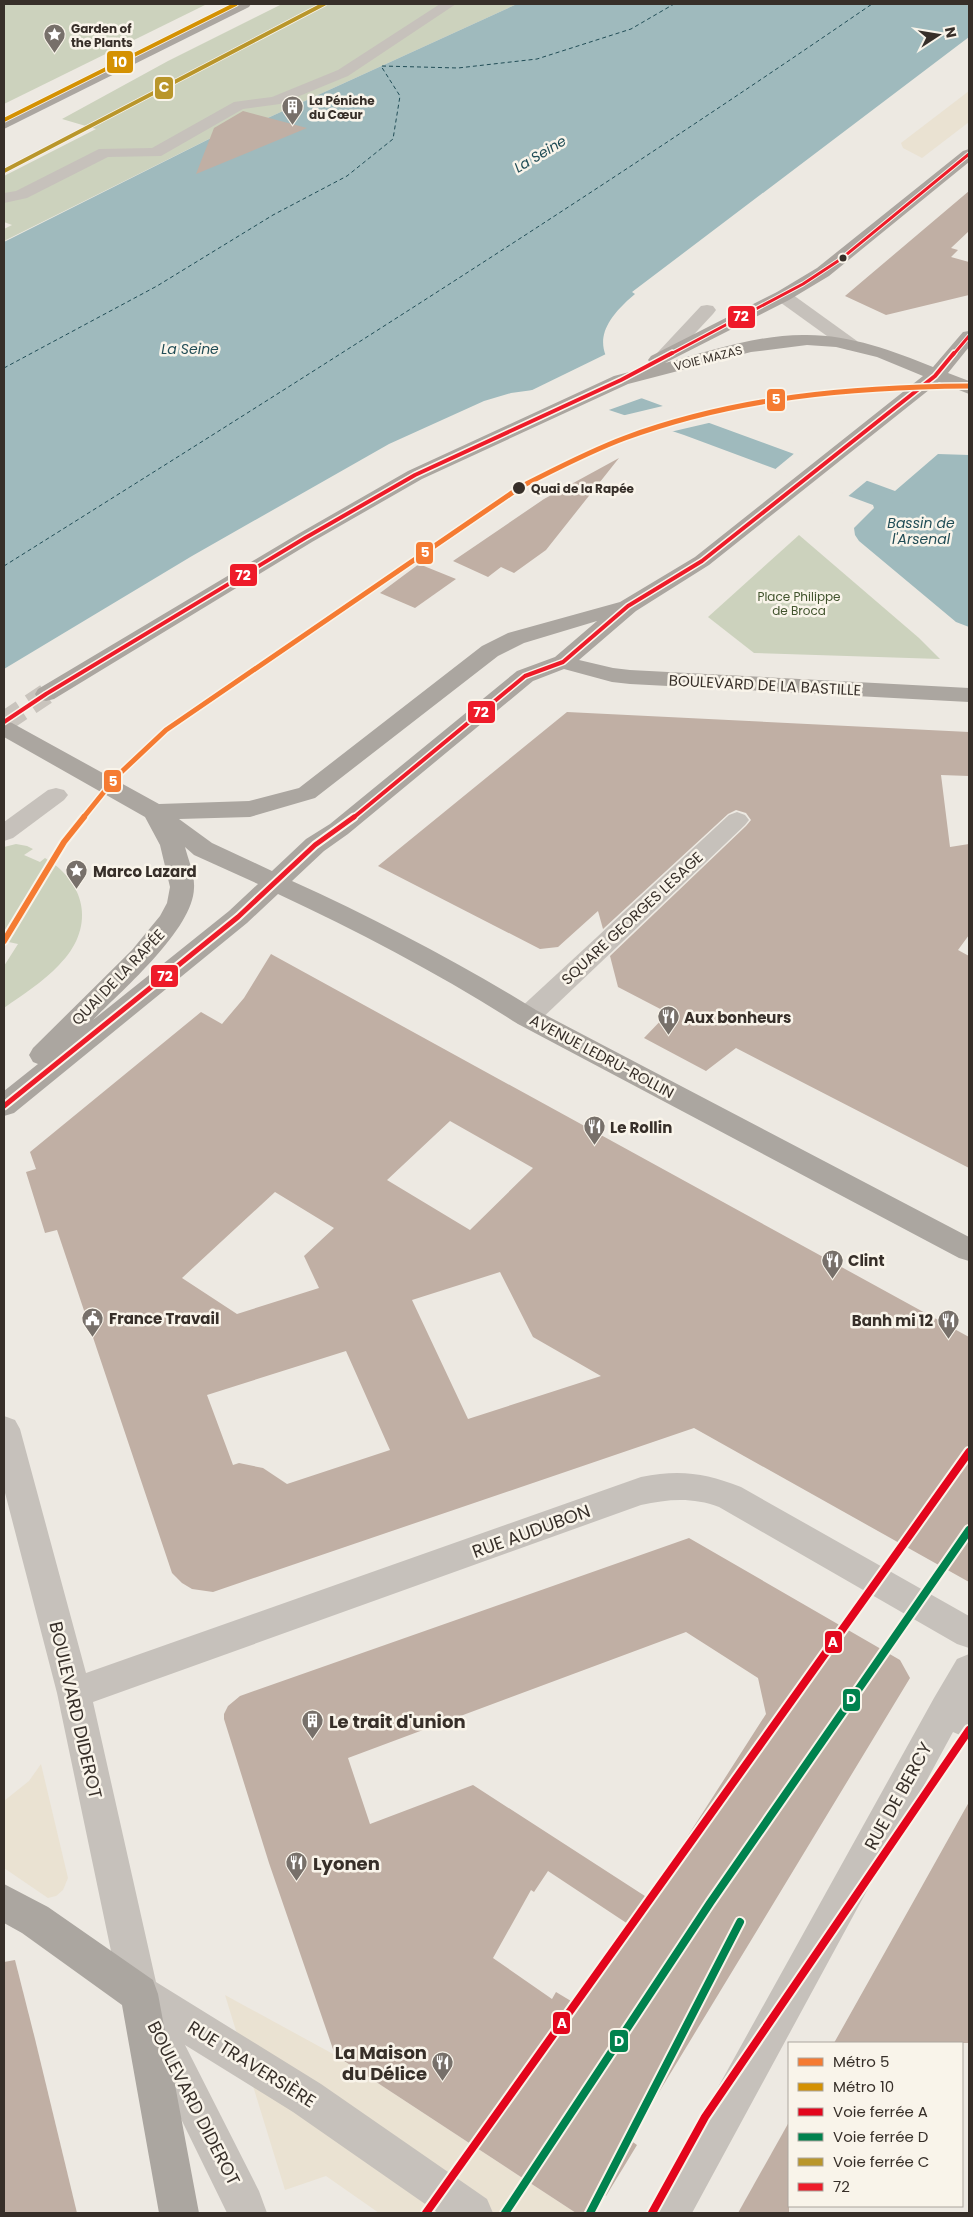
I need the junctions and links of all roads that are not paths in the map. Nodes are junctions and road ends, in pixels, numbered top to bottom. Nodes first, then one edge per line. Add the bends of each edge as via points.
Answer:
1 (244, 4) edge
2 (449, 4) edge
3 (4, 124) edge
4 (969, 154) edge
5 (4, 198) edge
6 (783, 296) junction
7 (707, 310) dead end
8 (969, 336) edge
9 (851, 345) junction
10 (664, 356) junction
11 (935, 376) junction
12 (621, 380) junction
13 (969, 388) edge
14 (628, 606) junction
15 (563, 662) junction
16 (46, 694) tunnel mouth
17 (969, 695) edge
18 (4, 728) edge
19 (56, 795) dead end
20 (155, 812) junction
21 (737, 820) dead end
22 (4, 833) edge
23 (276, 882) junction
24 (527, 1016) junction
25 (4, 1094) edge
26 (4, 1106) edge
27 (969, 1250) edge
28 (4, 1430) edge
29 (969, 1633) edge
30 (969, 1670) edge
31 (74, 1693) junction
32 (958, 1716) edge
33 (4, 1902) edge
34 (139, 1994) junction
35 (179, 2213) edge
36 (247, 2213) edge
37 (473, 2213) edge
38 (670, 2213) edge

1 - 3 main road
2 - 5 street via 342,73 275,101 238,105 155,153 104,152 21,195
4 - 6 main road via 841,259
6 - 9 street
6 - 10 main road
7 - 10 street
8 - 11 main road
9 - 11 main road, VOIE MAZAS via 883,354
9 - 12 main road, VOIE MAZAS via 807,340 778,342
10 - 12 main road
11 - 13 main road, VOIE MAZAS
11 - 14 main road via 702,561
12 - 16 main road, VOIE MAZAS via 415,475
14 - 15 main road, QUAI DE LA RAPÉE
14 - 20 main road via 516,638 490,651 307,792 250,809
15 - 17 main road, BOULEVARD DE LA BASTILLE via 630,677
15 - 23 main road, QUAI DE LA RAPÉE via 525,676 339,829 315,845
18 - 20 main road, AVENUE LEDRU-ROLLIN
19 - 22 street
20 - 23 main road, AVENUE LEDRU-ROLLIN via 203,848
20 - 25 main road, QUAI DE LA RAPÉE via 172,845 182,887 169,924
21 - 24 street, SQUARE GEORGES LESAGE
23 - 24 main road, AVENUE LEDRU-ROLLIN via 474,984
23 - 26 main road, QUAI DE LA RAPÉE via 232,922
24 - 27 main road, AVENUE LEDRU-ROLLIN
28 - 31 street, BOULEVARD DIDEROT
29 - 31 street, RUE AUDUBON via 730,1497 689,1484 641,1491
30 - 32 street, RUE DE BERCY
31 - 34 street, BOULEVARD DIDEROT
32 - 38 street, RUE DE BERCY
33 - 34 main road, RUE TRAVERSIÈRE via 35,1920
34 - 35 main road, BOULEVARD DIDEROT
34 - 36 street, BOULEVARD DIDEROT
34 - 37 street, RUE TRAVERSIÈRE via 308,2098

